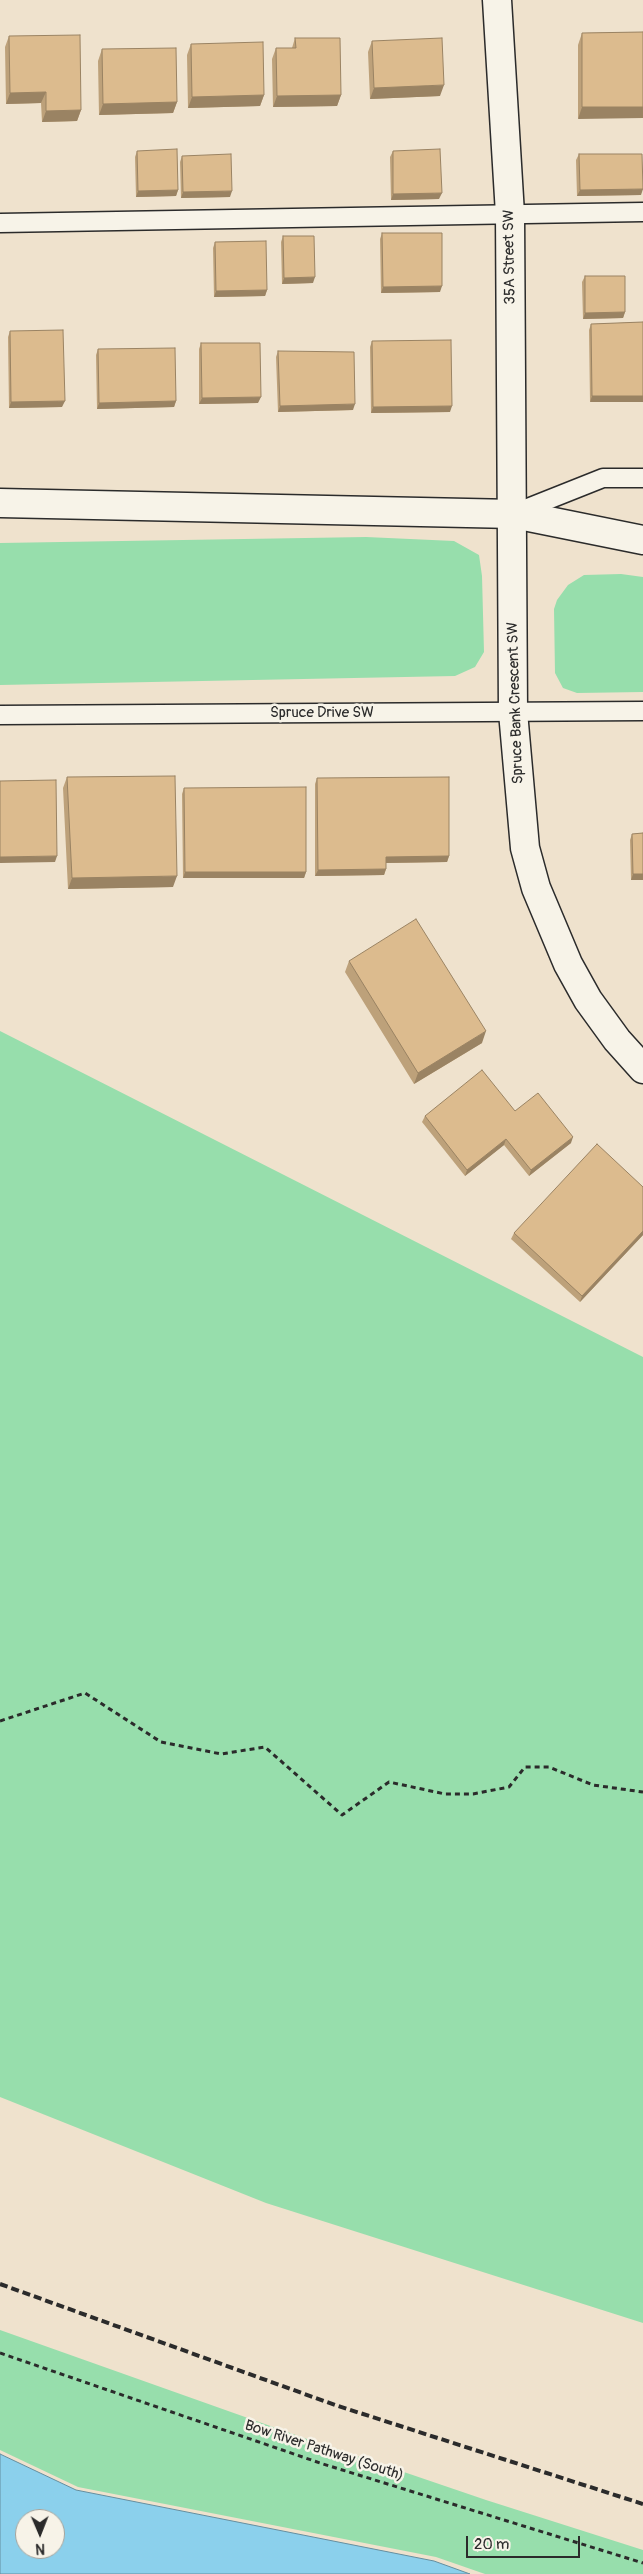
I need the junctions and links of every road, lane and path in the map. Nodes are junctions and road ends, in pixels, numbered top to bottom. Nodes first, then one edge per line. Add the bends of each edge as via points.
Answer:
1 (497, 0) edge
2 (643, 212) edge
3 (510, 214) junction
4 (0, 222) edge
5 (643, 478) edge
6 (0, 503) edge
7 (514, 514) junction
8 (643, 540) edge
9 (643, 711) edge
10 (513, 712) junction
11 (0, 715) edge
12 (643, 1069) edge
13 (0, 1722) edge
14 (643, 1792) edge
15 (0, 2353) edge
16 (643, 2564) edge

1 - 3 street, 35A Street SW
2 - 3 lane
3 - 4 lane
3 - 7 street, 35A Street SW
5 - 7 lane via 603,478
6 - 7 street
7 - 8 street
7 - 10 street, Spruce Bank Crescent SW
9 - 10 lane, Spruce Drive SW
10 - 11 lane, Spruce Drive SW
10 - 12 street, Spruce Bank Crescent SW via 524,848 536,888 553,934 588,1000
13 - 14 path via 85,1693 161,1742 221,1754 265,1747 342,1815 389,1782 445,1794 473,1794 509,1787 525,1768 549,1767 593,1785
15 - 16 path, Bow River Pathway (South) via 324,2464

